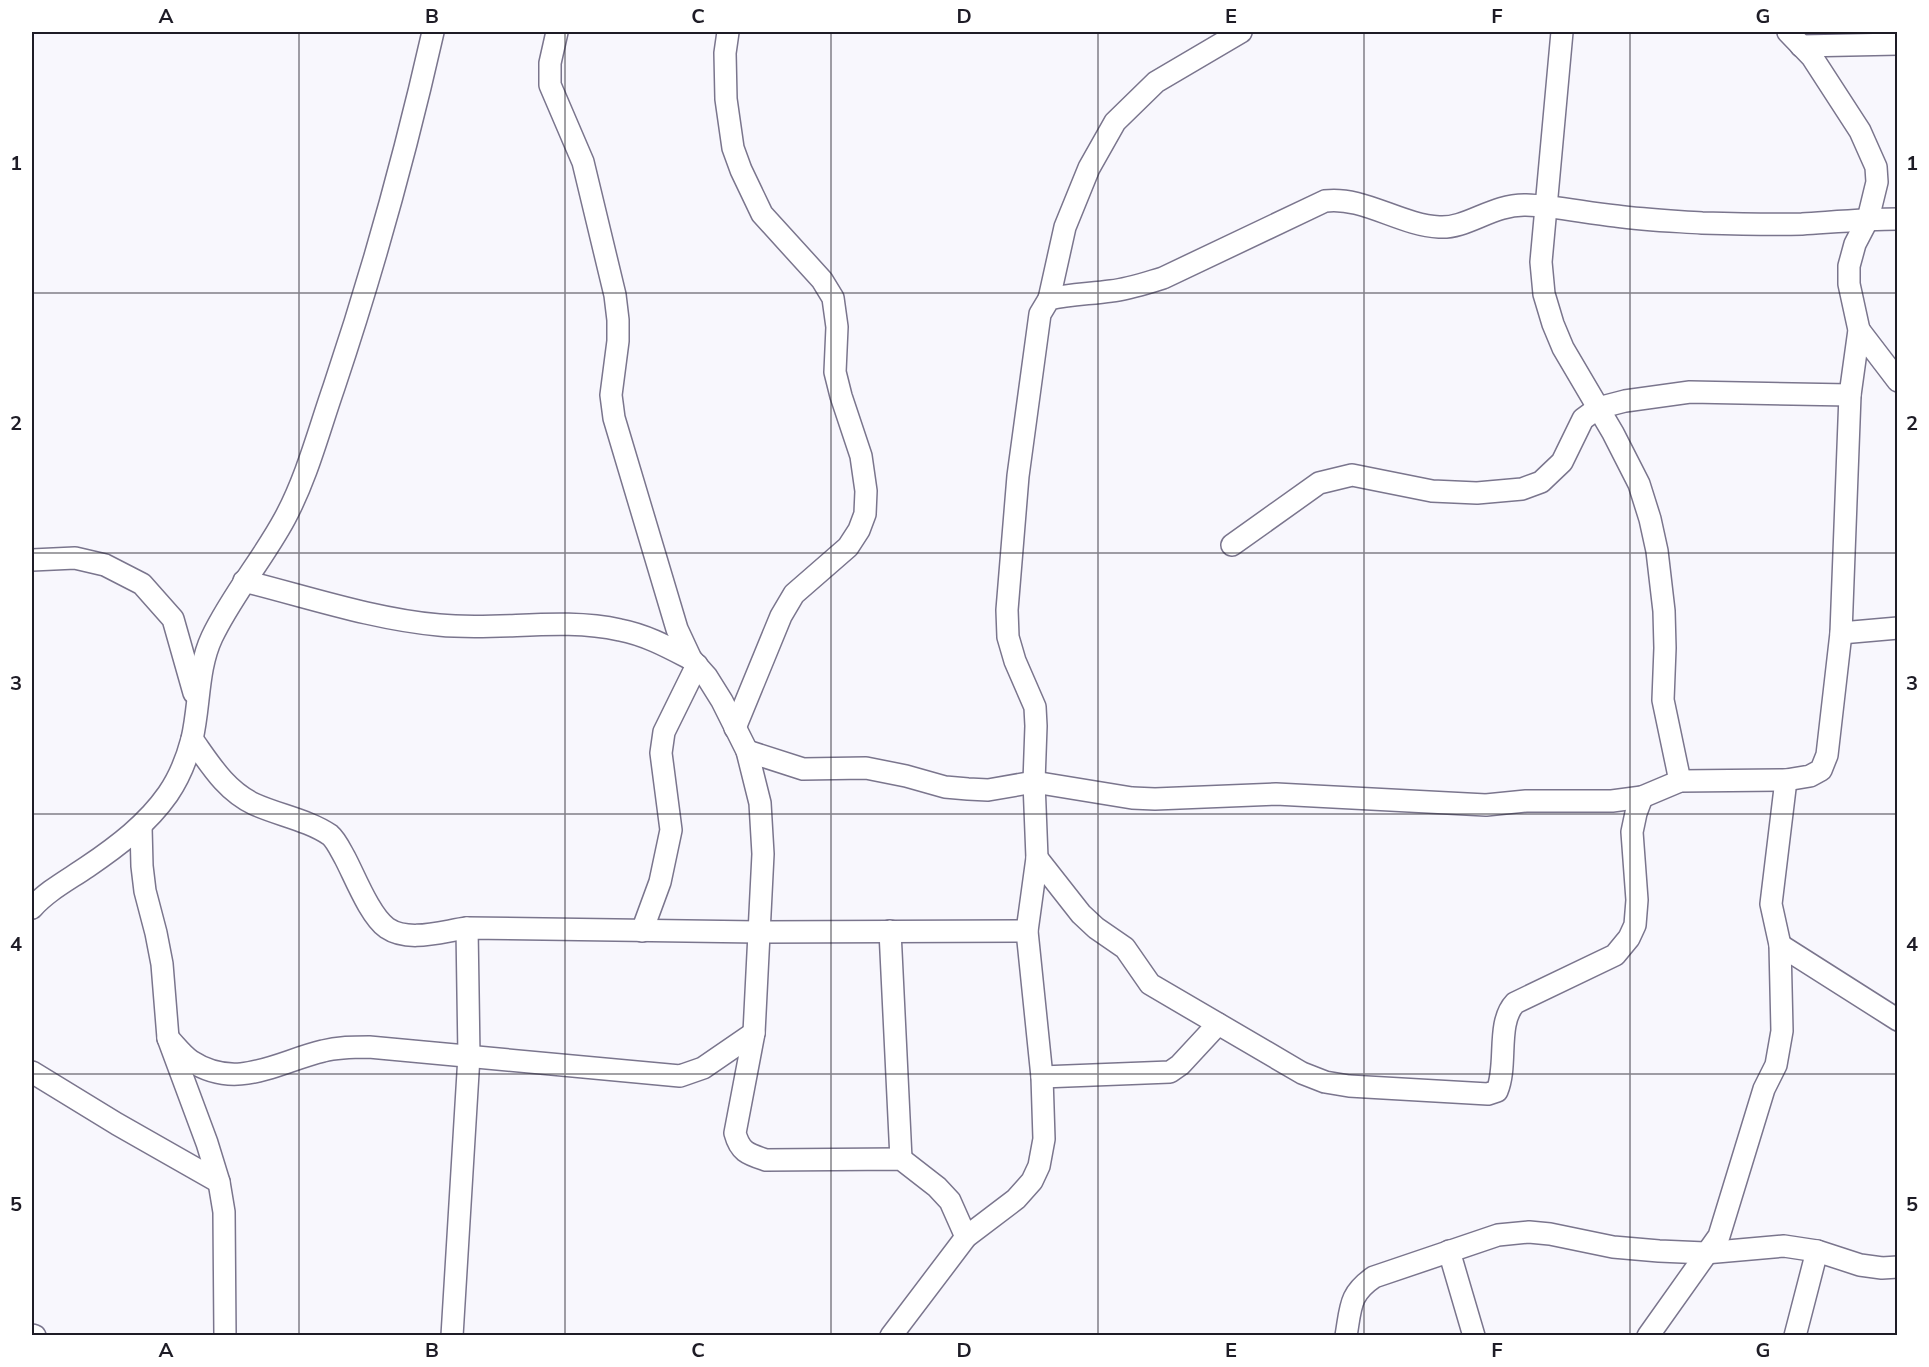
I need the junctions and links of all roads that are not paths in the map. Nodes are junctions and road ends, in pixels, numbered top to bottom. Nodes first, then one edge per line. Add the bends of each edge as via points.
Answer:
1 (433, 32) edge
2 (557, 32) edge
3 (728, 32) edge
4 (1241, 32) edge
5 (1563, 32) edge
6 (1859, 38) edge
7 (1795, 39) edge
8 (1898, 44) edge
9 (1545, 207) junction
10 (1868, 219) junction
11 (1898, 219) edge
12 (1049, 299) junction
13 (1859, 330) junction
14 (1898, 381) edge
15 (1850, 395) junction
16 (1598, 408) junction
17 (1232, 545) dead end
18 (32, 560) edge
19 (244, 581) junction
20 (1898, 628) edge
21 (1841, 633) junction
22 (694, 662) junction
23 (197, 702) junction
24 (735, 728) junction
25 (192, 738) junction
26 (747, 752) junction
27 (1786, 780) junction
28 (1680, 781) junction
29 (1034, 782) junction
30 (1642, 796) junction
31 (141, 827) junction
32 (1037, 858) junction
33 (32, 908) edge
34 (467, 928) junction
35 (642, 931) junction
36 (890, 931) junction
37 (1027, 931) junction
38 (758, 932) junction
39 (1780, 945) junction
40 (1898, 1020) edge
41 (1218, 1024) junction
42 (754, 1033) junction
43 (168, 1038) junction
44 (469, 1056) junction
45 (32, 1072) edge
46 (1042, 1077) junction
47 (902, 1159) junction
48 (219, 1182) junction
49 (966, 1237) junction
50 (1449, 1251) junction
51 (1817, 1251) junction
52 (1705, 1253) junction
53 (1898, 1267) edge
54 (225, 1335) edge
55 (452, 1335) edge
56 (891, 1335) edge
57 (1346, 1335) edge
58 (1474, 1335) edge
59 (1648, 1335) edge
60 (1796, 1335) edge

1 - 19 street via 355,324 307,466 285,518
2 - 22 street via 550,85 583,162 615,295 618,341 611,395 614,418 677,629
3 - 24 street via 726,99 733,148 762,214 833,297 837,327 835,372 861,456 866,491 865,514 848,547 794,594 781,616
4 - 12 street via 1156,82 1115,122 1089,168 1065,227
5 - 9 street
6 - 7 street
6 - 8 street
7 - 10 street via 1860,130 1876,167 1877,182
9 - 10 street via 1701,223 1802,224
9 - 12 street via 1509,205 1457,226 1440,228 1341,199 1325,201 1163,278 1135,287
9 - 16 street via 1541,262 1544,294 1563,348
10 - 11 street
10 - 13 street via 1849,266
12 - 29 street via 1041,314 1018,476 1007,610 1008,638 1035,707
13 - 14 street
13 - 15 street
15 - 16 street via 1690,392
15 - 21 street
16 - 17 street via 1583,419 1562,462 1532,486 1466,493 1432,491 1353,475 1319,483
16 - 28 street via 1639,484 1657,551 1665,629 1663,700
18 - 23 street via 75,558 105,565 142,584 173,619
19 - 22 street via 405,621 475,627 586,625 621,630 650,638
19 - 23 street via 212,638 201,668
20 - 21 street
21 - 27 street via 1827,755 1821,770 1810,777
22 - 24 street via 722,701
22 - 35 street via 664,732 661,753 671,830 660,882
23 - 25 street
24 - 26 street
25 - 31 street via 169,793
25 - 34 street via 235,793 331,836 386,927 420,935
26 - 29 street via 802,769 866,768 956,788 988,790
26 - 38 street via 763,828
27 - 28 street
27 - 39 street via 1771,904
28 - 30 street
29 - 30 street via 1155,799 1276,794 1486,805 1598,802
29 - 32 street
30 - 41 street via 1632,832 1637,900 1635,925 1629,938 1615,955 1509,1009 1497,1091 1488,1094 1325,1082
31 - 33 street via 42,896
31 - 43 street via 145,891 162,964
32 - 37 street
32 - 41 street via 1081,914 1125,948 1150,984
34 - 35 street
34 - 44 street
35 - 38 street
36 - 37 street
36 - 38 street
36 - 47 street
37 - 46 street
38 - 42 street
39 - 40 street
39 - 52 street via 1782,1031 1776,1065 1762,1096 1725,1221
41 - 46 street via 1170,1072
42 - 44 street via 703,1068 680,1076
42 - 47 street via 735,1133 738,1145 748,1154 766,1160
43 - 44 street via 190,1060 214,1072 235,1075 346,1047
43 - 48 street
44 - 55 street
45 - 48 street
46 - 49 street via 1044,1139 1032,1181
47 - 49 street via 950,1201
48 - 54 street via 224,1212
49 - 56 street
50 - 52 street via 1498,1235 1529,1232 1613,1247
50 - 57 street via 1374,1276 1359,1287
50 - 58 street
51 - 52 street via 1784,1246
51 - 53 street via 1860,1265
51 - 60 street
52 - 59 street

